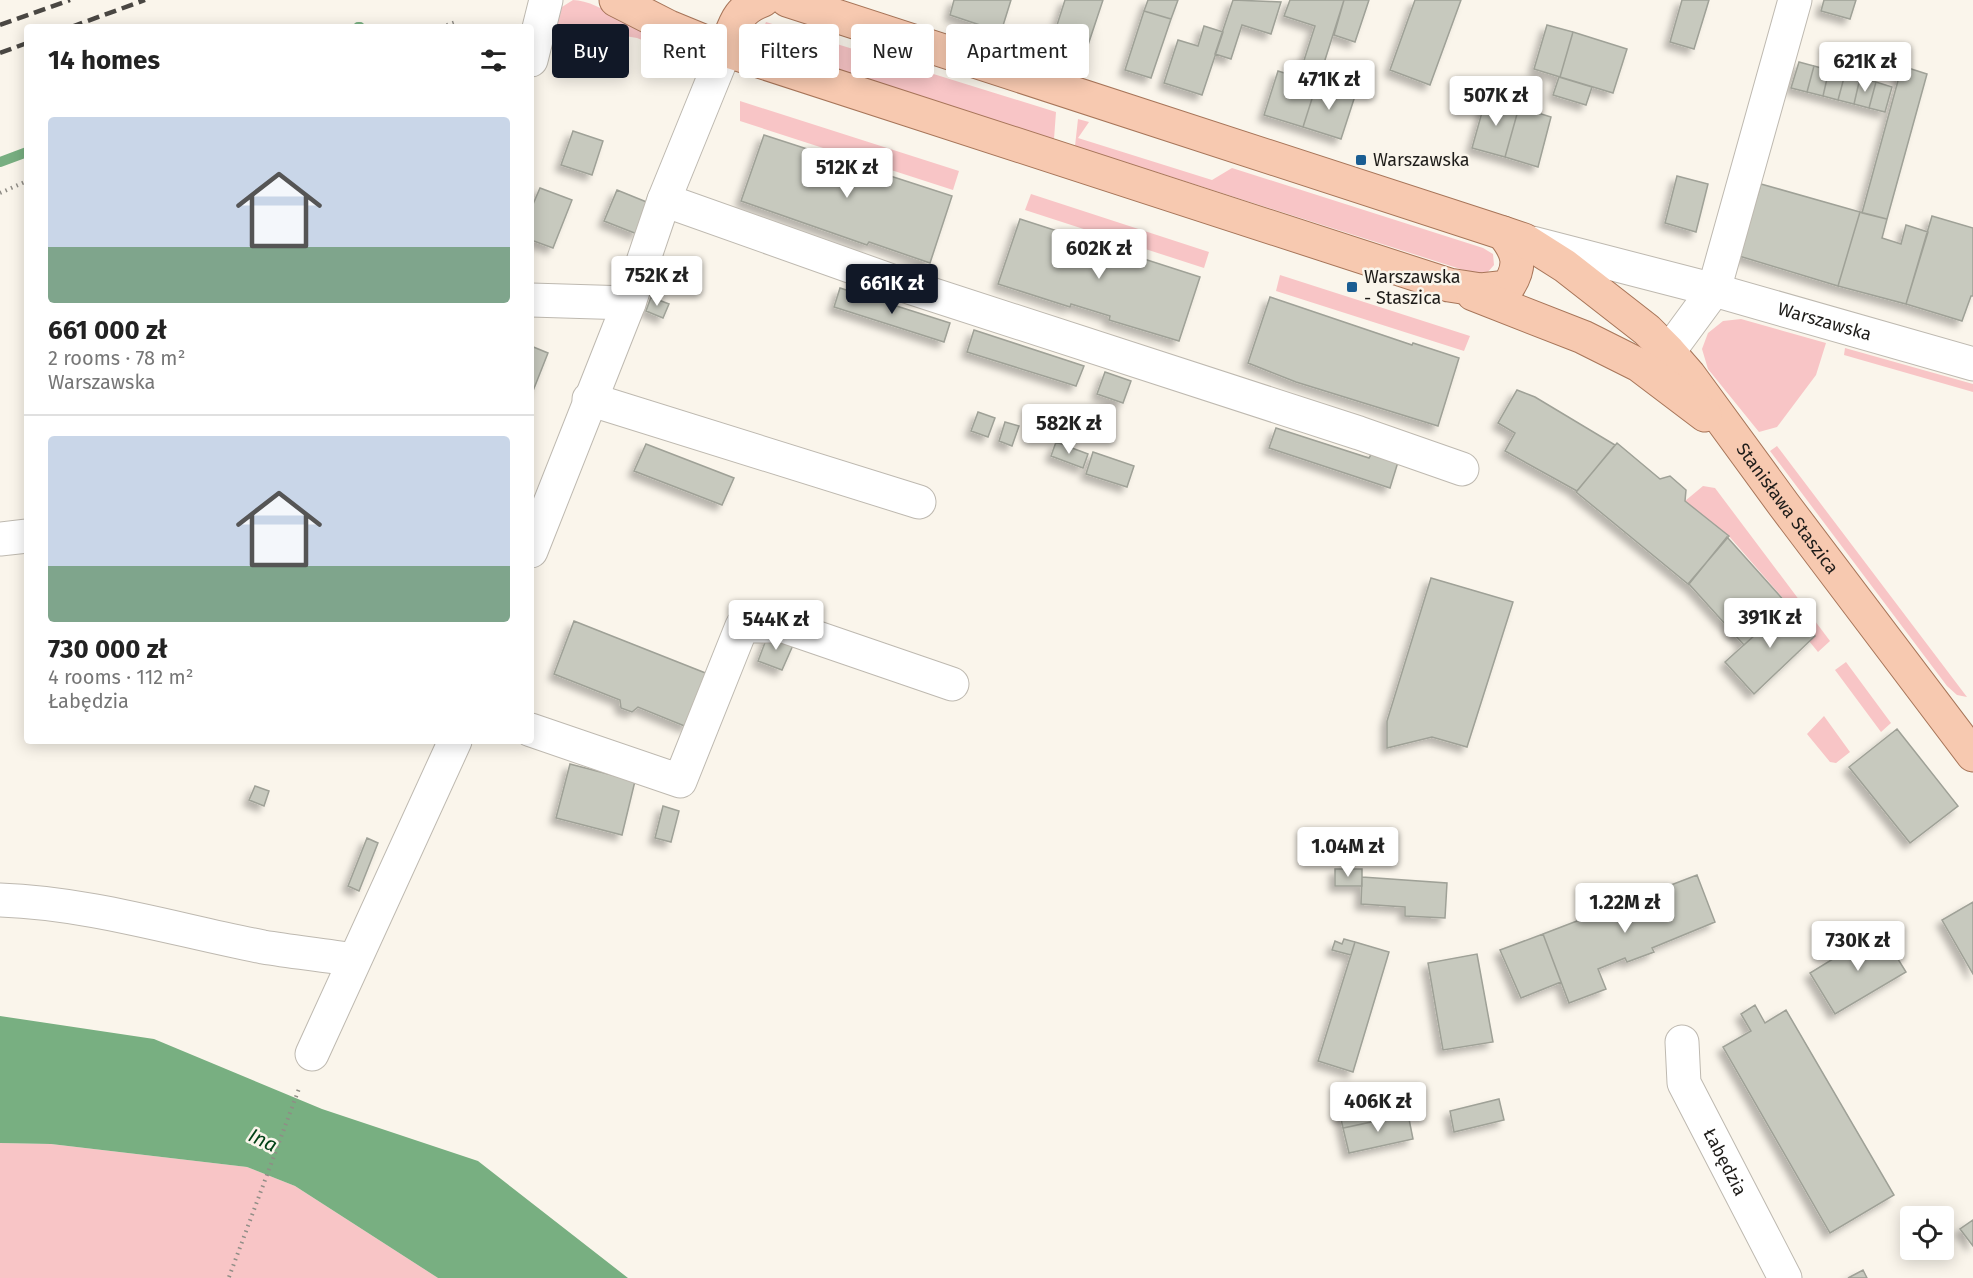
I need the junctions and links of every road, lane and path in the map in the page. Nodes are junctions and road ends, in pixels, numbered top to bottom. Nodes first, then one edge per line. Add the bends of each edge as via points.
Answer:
1 (546, 0) edge
2 (615, 0) edge
3 (763, 0) edge
4 (787, 0) edge
5 (1795, 0) edge
6 (456, 22) dead end
7 (450, 24) edge
8 (663, 24) edge
9 (727, 45) edge
10 (534, 48) edge
11 (727, 51) edge
12 (714, 78) edge
13 (24, 182) edge
14 (0, 193) edge
15 (664, 200) junction
16 (1513, 237) junction
17 (1449, 285) junction
18 (1714, 290) junction
19 (534, 300) edge
20 (629, 303) junction
21 (1660, 364) junction
22 (1973, 364) edge
23 (589, 399) junction
24 (1462, 469) dead end
25 (919, 502) dead end
26 (24, 536) edge
27 (0, 539) edge
28 (534, 543) edge
29 (952, 684) dead end
30 (534, 731) edge
31 (454, 744) edge
32 (1973, 755) edge
33 (0, 900) edge
34 (354, 960) junction
35 (1682, 1042) dead end
36 (312, 1054) joint
37 (229, 1277) edge
38 (1785, 1278) edge

1 - 10 street
2 - 8 main road
3 - 9 main road via 748,6 738,16
4 - 16 main road, Warszawska
5 - 18 street
6 - 7 path
11 - 17 main road
12 - 15 street
13 - 14 path
15 - 20 street
15 - 24 street via 906,286
16 - 17 main road via 1517,272 1508,287 1481,290
16 - 18 street, Warszawska
16 - 21 main road, Stanisława Staszica via 1605,295 1647,330
17 - 21 main road, Stanisława Staszica via 1583,337 1639,365
18 - 21 street
18 - 22 street, Warszawska
19 - 20 street
20 - 23 street
21 - 32 main road, Stanisława Staszica via 1732,435
23 - 25 street
23 - 28 street
26 - 27 street
29 - 30 street via 783,626 742,626 680,782
31 - 34 street
33 - 34 street via 48,903 263,947
34 - 36 street
35 - 38 street, Łabędzia via 1684,1083
36 - 37 path

